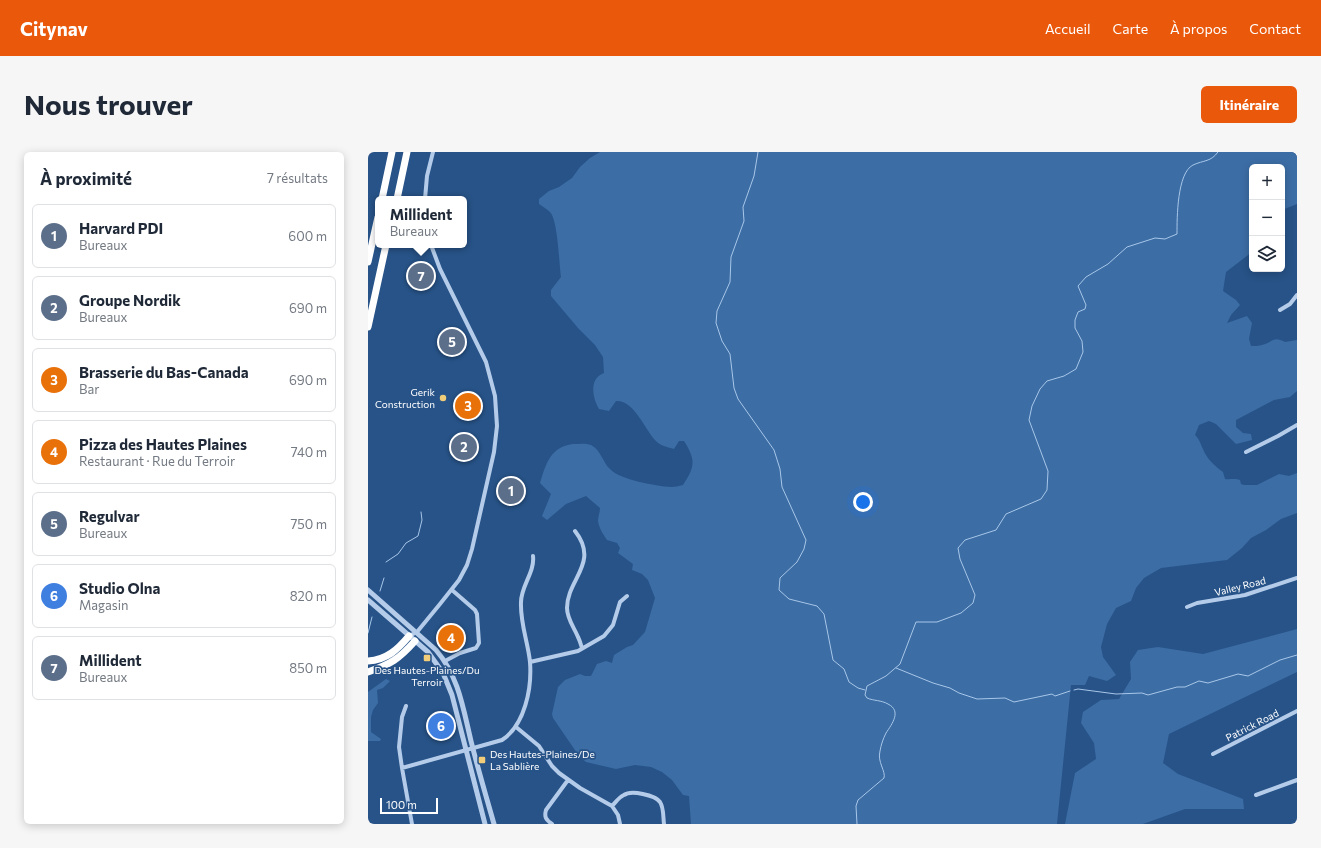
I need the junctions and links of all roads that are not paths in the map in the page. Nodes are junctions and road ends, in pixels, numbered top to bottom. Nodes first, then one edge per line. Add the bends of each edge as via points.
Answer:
1 (392, 152) edge
2 (407, 152) edge
3 (433, 152) edge
4 (383, 196) edge
5 (398, 196) edge
6 (425, 196) edge
7 (375, 230) edge
8 (385, 248) edge
9 (432, 248) edge
10 (368, 262) edge
11 (1297, 295) edge
12 (1280, 310) dead end
13 (368, 327) edge
14 (1297, 425) edge
15 (1246, 452) dead end
16 (575, 531) dead end
17 (533, 556) dead end
18 (1297, 578) edge
19 (368, 590) edge
20 (452, 590) junction
21 (627, 596) dead end
22 (368, 600) edge
23 (1187, 607) dead end
24 (417, 632) junction
25 (409, 636) junction
26 (415, 641) junction
27 (582, 648) junction
28 (368, 661) edge
29 (445, 661) junction
30 (530, 662) junction
31 (368, 672) edge
32 (406, 706) dead end
33 (1297, 711) edge
34 (516, 727) junction
35 (473, 748) junction
36 (466, 751) junction
37 (1213, 754) dead end
38 (402, 768) junction
39 (568, 780) junction
40 (1297, 780) edge
41 (1256, 795) dead end
42 (612, 806) junction
43 (412, 824) edge
44 (486, 824) edge
45 (494, 824) edge
46 (552, 824) edge
47 (620, 824) edge
48 (664, 824) edge

1 - 4 highway
2 - 5 highway
3 - 6 street
7 - 10 highway
8 - 13 highway
9 - 20 street via 486,362 497,410 495,445 472,548 463,573
11 - 12 street via 1290,304
14 - 15 street
16 - 27 street via 580,538 585,559 568,598 567,608
17 - 30 street via 533,565 523,588 521,604
18 - 23 street, Valley Road via 1245,595
19 - 24 street
20 - 24 street
20 - 29 street via 476,610 479,642 476,648
21 - 27 street via 620,602 613,625 608,632
22 - 25 street
24 - 25 street
24 - 26 street
24 - 29 street
25 - 26 street
25 - 28 highway via 388,656
26 - 31 highway via 393,662
26 - 36 street via 437,663 446,679
27 - 30 street via 572,653
29 - 35 street via 456,684
30 - 34 street via 528,694
32 - 38 street via 402,717 399,747
33 - 37 street, Patrick Road
34 - 35 street via 502,740
34 - 39 street via 539,746 556,770
35 - 36 street
35 - 45 street
36 - 38 street
36 - 44 street
38 - 43 street
39 - 42 street
39 - 46 street via 546,810 546,819
40 - 41 street
42 - 47 street
42 - 48 street via 623,795 632,792 654,797 662,806

